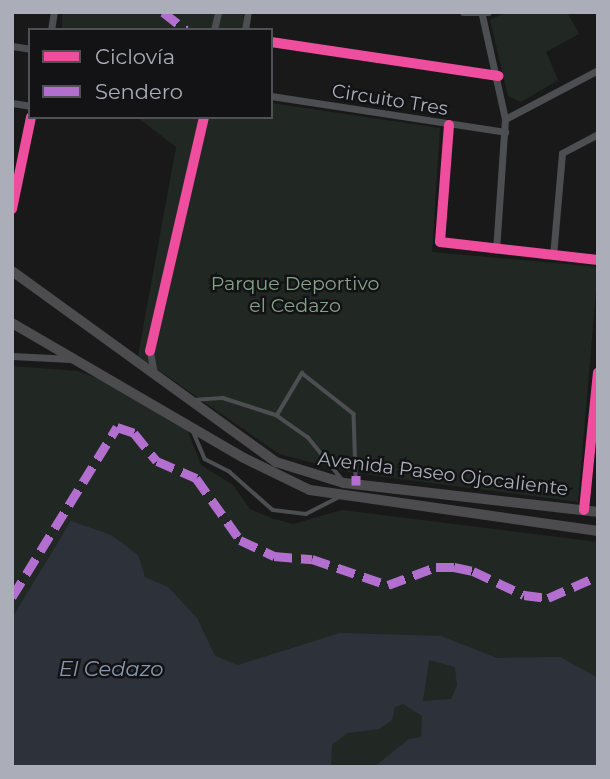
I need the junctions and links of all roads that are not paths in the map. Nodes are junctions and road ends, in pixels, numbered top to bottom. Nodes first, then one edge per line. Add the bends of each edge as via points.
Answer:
1 (463, 12) edge
2 (485, 14) edge
3 (273, 42) edge
4 (598, 70) edge
5 (498, 76) junction
6 (273, 96) edge
7 (31, 119) edge
8 (204, 119) edge
9 (505, 119) junction
10 (449, 125) junction
11 (505, 132) junction
12 (598, 134) edge
13 (12, 209) edge
14 (496, 250) junction
15 (552, 256) junction
16 (598, 260) edge
17 (12, 271) edge
18 (28, 282) junction
19 (12, 284) edge
20 (12, 323) edge
21 (150, 351) junction
22 (12, 356) edge
23 (76, 359) junction
24 (135, 361) junction
25 (598, 373) edge
26 (154, 374) junction
27 (188, 400) junction
28 (276, 415) junction
29 (192, 427) junction
30 (356, 475) dead end
31 (344, 483) junction
32 (340, 497) junction
33 (584, 510) junction
34 (598, 512) edge
35 (598, 531) edge

1 - 2 street
2 - 5 street
3 - 5 street
4 - 9 street
5 - 9 street
6 - 10 street, Circuito Tres
7 - 13 street
8 - 21 street
9 - 11 street
10 - 11 street, Circuito Tres
10 - 14 street via 440,242
11 - 14 street
12 - 15 street via 562,153
14 - 15 street
15 - 16 street
17 - 18 main road, Avenida Paseo Ojocaliente
18 - 19 main road
18 - 24 main road, Avenida Paseo Ojocaliente
20 - 23 main road, Avenida Paseo Ojocaliente
21 - 24 street
21 - 26 street
22 - 23 street
23 - 29 main road, Avenida Paseo Ojocaliente
24 - 26 main road, Avenida Paseo Ojocaliente
25 - 33 street
26 - 27 main road, Avenida Paseo Ojocaliente
27 - 28 lane via 223,398
27 - 31 main road, Avenida Paseo Ojocaliente via 276,462
28 - 30 lane via 302,373 354,414
28 - 31 lane via 321,450
29 - 32 main road, Avenida Paseo Ojocaliente via 281,478
29 - 32 lane via 205,459 230,472 273,510 306,514
31 - 33 main road, Avenida Paseo Ojocaliente
32 - 35 main road, Avenida Paseo Ojocaliente
33 - 34 main road, Avenida Paseo Ojocaliente

